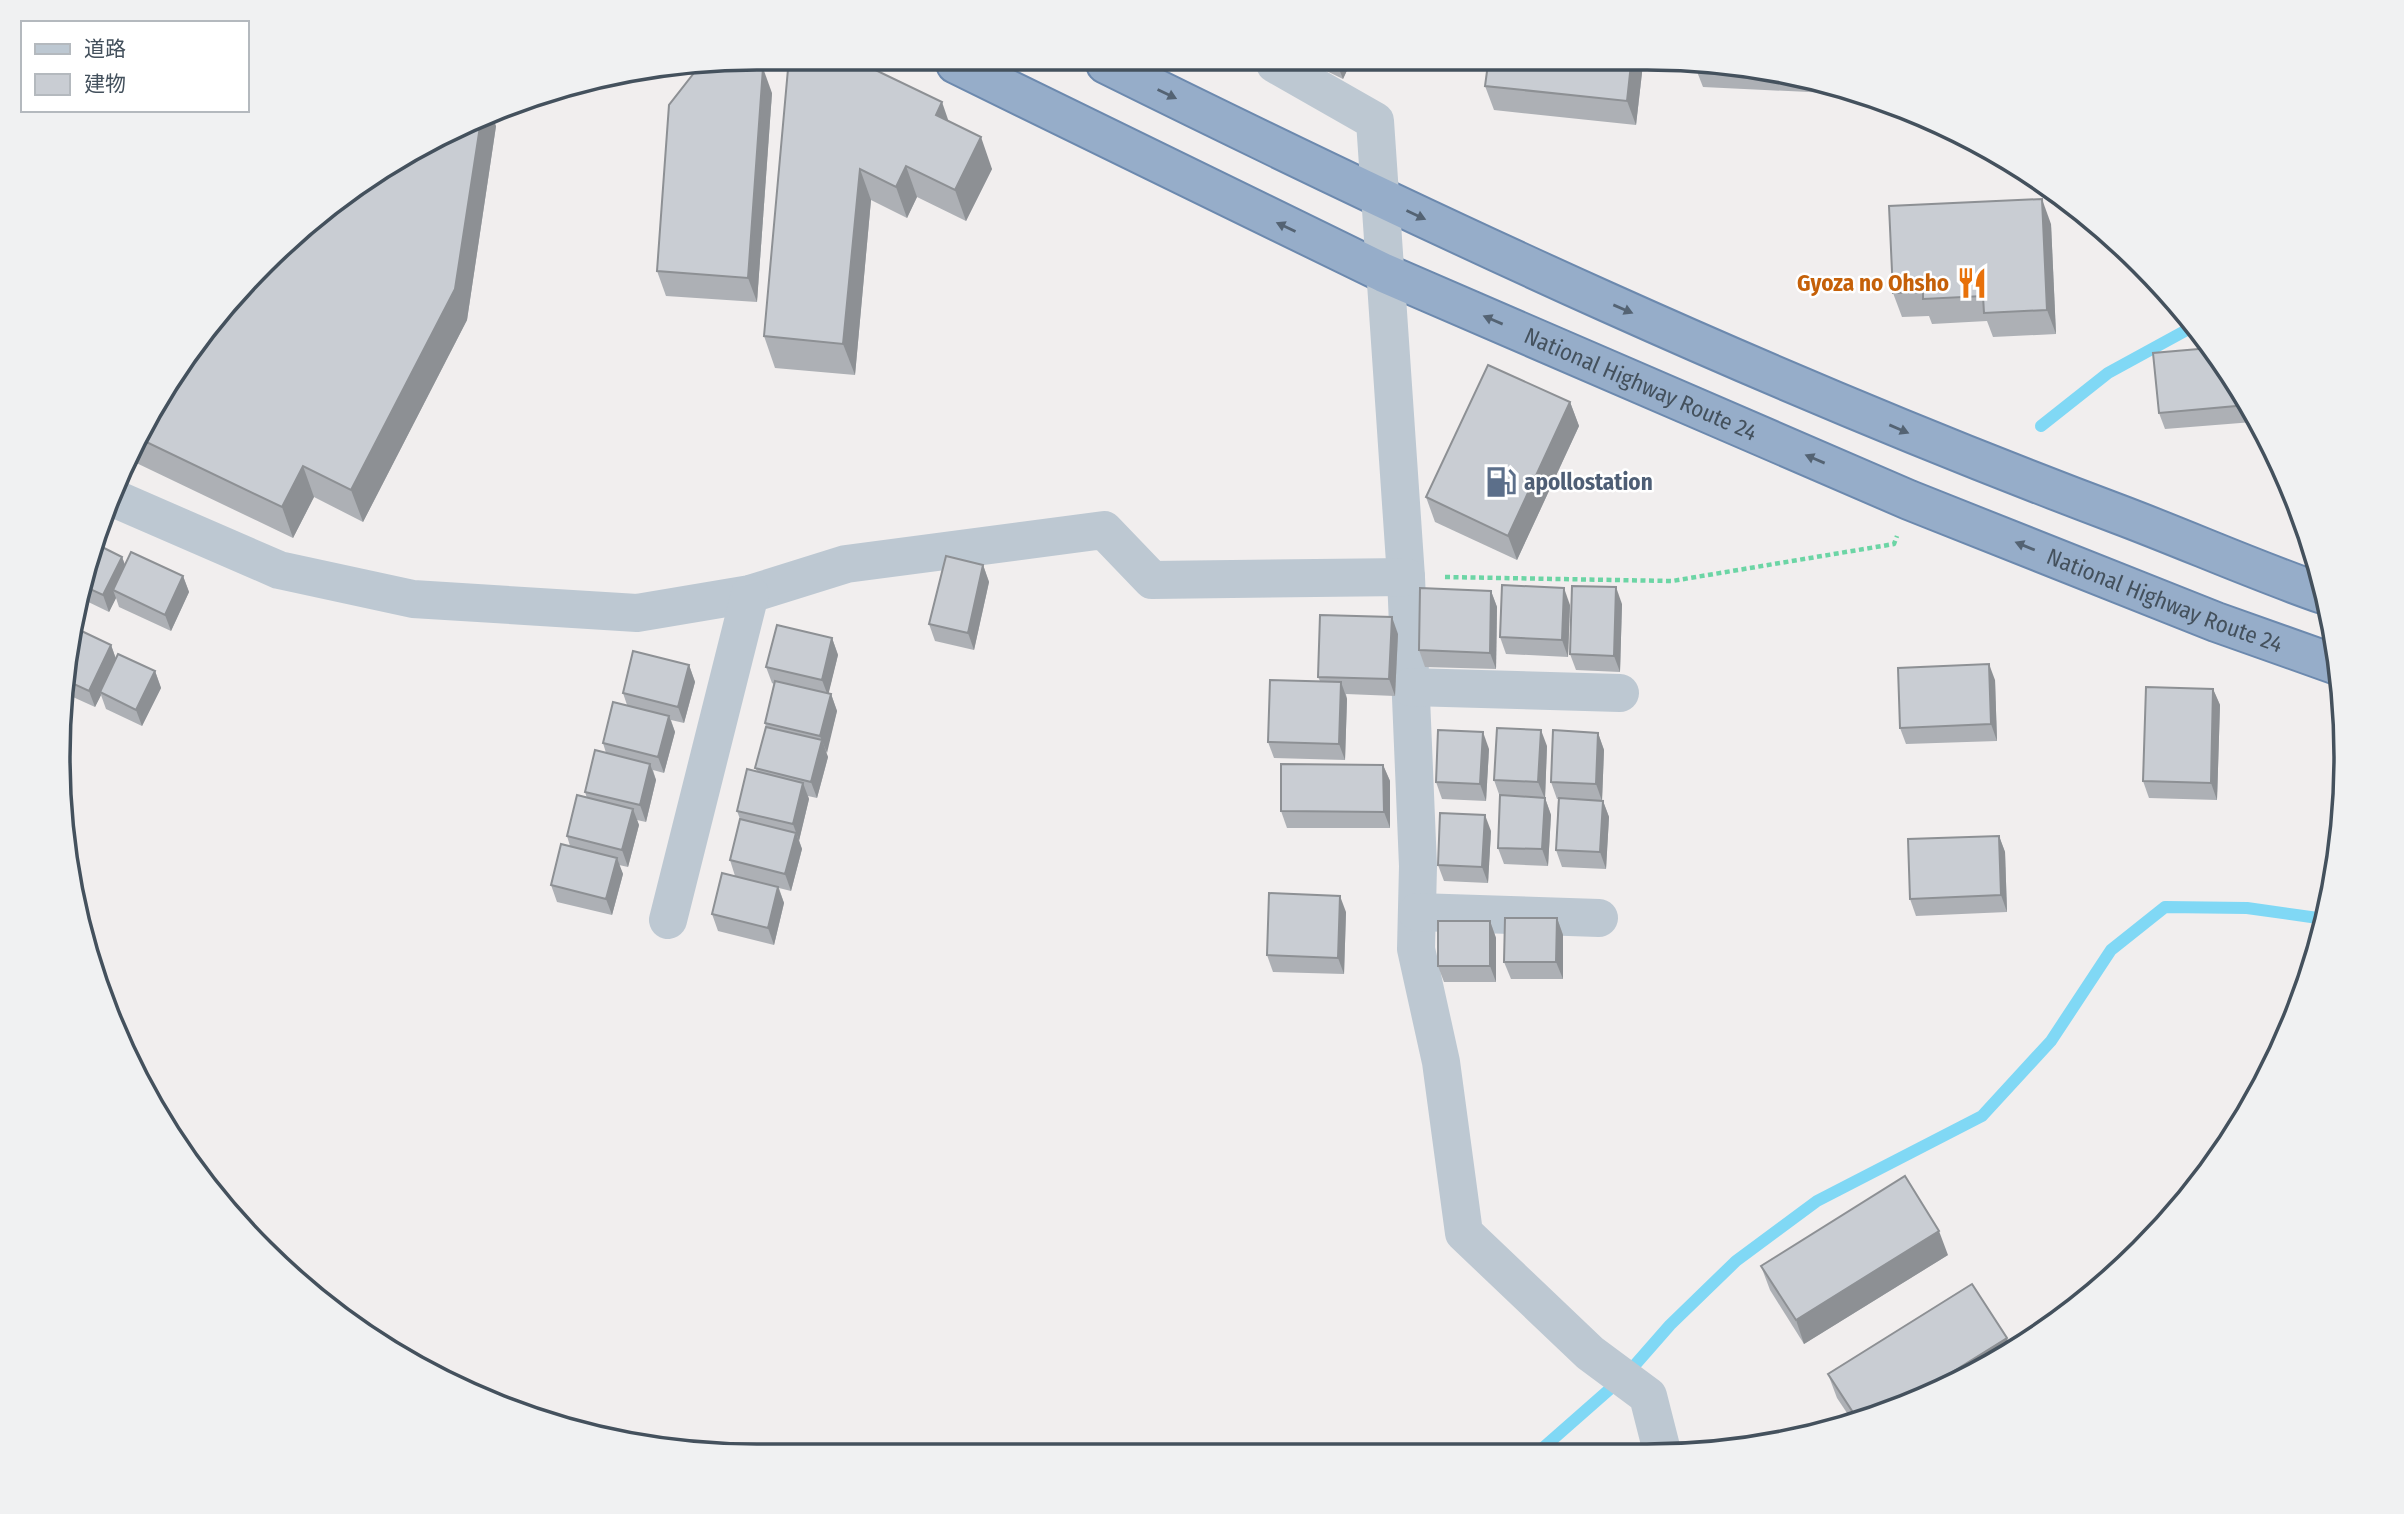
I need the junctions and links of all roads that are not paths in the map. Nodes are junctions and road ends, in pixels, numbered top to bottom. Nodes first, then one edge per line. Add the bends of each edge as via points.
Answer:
1 (968, 70) edge
2 (1118, 70) edge
3 (1286, 70) edge
4 (1378, 197) junction
5 (1384, 272) junction
6 (119, 501) edge
7 (1406, 577) junction
8 (2313, 590) edge
9 (750, 594) junction
10 (2327, 661) edge
11 (1410, 687) junction
12 (1620, 694) dead end
13 (1417, 912) junction
14 (1599, 918) dead end
15 (668, 920) dead end
16 (1661, 1444) edge

5 -> 1 highway, National Highway Route 24
2 -> 4 highway
3 - 4 street via 1375,121
4 - 5 street
4 -> 8 highway via 1536,272 1966,458
5 - 7 street
10 -> 5 highway, National Highway Route 24 via 1909,500
6 - 9 street via 279,570 413,599 637,613
7 - 9 street via 1153,580 1104,530 846,564
7 - 11 street
9 - 15 street
11 - 12 street
11 - 13 street
13 - 14 street
13 - 16 street via 1416,949 1441,1062 1464,1233 1590,1353 1648,1396

